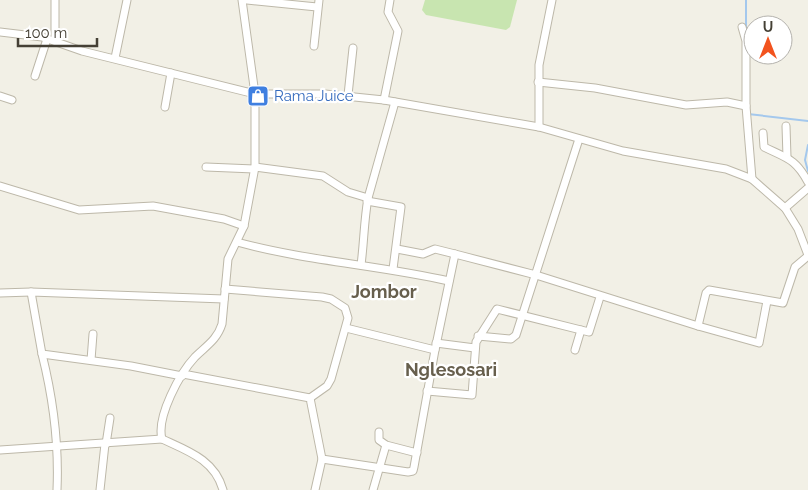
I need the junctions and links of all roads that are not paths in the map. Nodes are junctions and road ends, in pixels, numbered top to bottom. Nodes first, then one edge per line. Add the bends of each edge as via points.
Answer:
1 (55, 0) edge
2 (127, 0) edge
3 (242, 0) edge
4 (247, 0) edge
5 (390, 0) edge
6 (552, 0) edge
7 (318, 4) edge
8 (742, 27) dead end
9 (0, 32) edge
10 (47, 39) junction
11 (56, 41) junction
12 (314, 46) dead end
13 (353, 48) dead end
14 (115, 58) junction
15 (171, 73) junction
16 (35, 76) dead end
17 (538, 82) junction
18 (255, 94) junction
19 (0, 96) edge
20 (348, 96) junction
21 (12, 100) dead end
22 (384, 100) junction
23 (395, 102) junction
24 (746, 106) junction
25 (165, 107) dead end
26 (786, 126) dead end
27 (539, 127) junction
28 (763, 133) dead end
29 (579, 139) junction
30 (788, 157) junction
31 (206, 167) dead end
32 (254, 168) junction
33 (752, 179) junction
34 (808, 182) edge
35 (0, 186) edge
36 (808, 188) edge
37 (368, 199) junction
38 (785, 208) junction
39 (244, 226) junction
40 (237, 242) junction
41 (397, 249) junction
42 (455, 254) junction
43 (808, 256) edge
44 (361, 264) junction
45 (393, 269) junction
46 (536, 275) junction
47 (449, 281) junction
48 (225, 290) junction
49 (31, 292) junction
50 (0, 293) edge
51 (600, 297) junction
52 (224, 299) junction
53 (767, 301) junction
54 (523, 315) junction
55 (698, 326) junction
56 (346, 328) junction
57 (581, 330) junction
58 (92, 334) dead end
59 (478, 336) junction
60 (435, 347) junction
61 (475, 348) junction
62 (575, 350) dead end
63 (42, 354) junction
64 (91, 360) junction
65 (182, 375) junction
66 (427, 391) junction
67 (310, 398) junction
68 (110, 418) dead end
69 (379, 432) dead end
70 (162, 439) junction
71 (106, 444) junction
72 (386, 445) junction
73 (58, 446) junction
74 (0, 450) edge
75 (417, 453) junction
76 (322, 460) junction
77 (379, 468) junction
78 (58, 490) edge
79 (100, 490) edge
80 (223, 490) edge
81 (315, 490) edge
82 (373, 490) edge

1 - 11 street
2 - 14 street
3 - 18 street
4 - 7 street
5 - 22 street via 388,13 398,31
6 - 17 street
7 - 12 street
8 - 24 street via 746,41
9 - 10 street
10 - 11 street
10 - 16 street
11 - 14 street
13 - 20 street
14 - 15 street
15 - 18 street
15 - 25 street
17 - 24 street via 586,87 686,106 727,102
17 - 27 street
18 - 20 street
18 - 32 street
19 - 21 street
20 - 22 street
22 - 23 street
23 - 27 street
23 - 37 street
24 - 33 street
26 - 30 street
27 - 29 street
28 - 30 street via 764,147
29 - 33 street via 623,151 709,165
29 - 46 street
30 - 34 street
31 - 32 street
32 - 37 street via 324,176 348,192
32 - 39 street
33 - 38 street
35 - 39 street via 79,210 153,206 224,219
36 - 38 street
37 - 41 street via 401,207
37 - 44 street
38 - 43 street via 798,229
39 - 40 street
40 - 44 street
40 - 48 street via 228,259
41 - 42 street via 423,254 435,249
41 - 45 street
42 - 46 street
42 - 47 street
43 - 53 street via 795,267 783,303
44 - 45 street
45 - 47 street
46 - 51 street
46 - 54 street
47 - 60 street
48 - 52 street
48 - 56 street via 331,299 348,312
49 - 50 street
49 - 52 street
49 - 63 street
51 - 55 street
51 - 57 street via 590,331
52 - 65 street via 218,334
53 - 55 street via 709,290
53 - 55 street via 759,344
54 - 57 street
54 - 59 street via 497,309
54 - 59 street via 512,339
56 - 60 street
56 - 67 street via 331,380
57 - 62 street
58 - 64 street
59 - 61 street
60 - 61 street
60 - 66 street
61 - 66 street via 472,395
63 - 64 street
63 - 73 street
64 - 65 street
65 - 67 street
65 - 70 street via 160,425
66 - 75 street
67 - 76 street
68 - 71 street
69 - 72 street via 379,440
70 - 71 street
70 - 80 street via 206,462 216,472
71 - 73 street
71 - 79 street
72 - 75 street
72 - 77 street
73 - 74 street
73 - 78 street
75 - 77 street via 413,471
76 - 77 street
76 - 81 street
77 - 82 street

